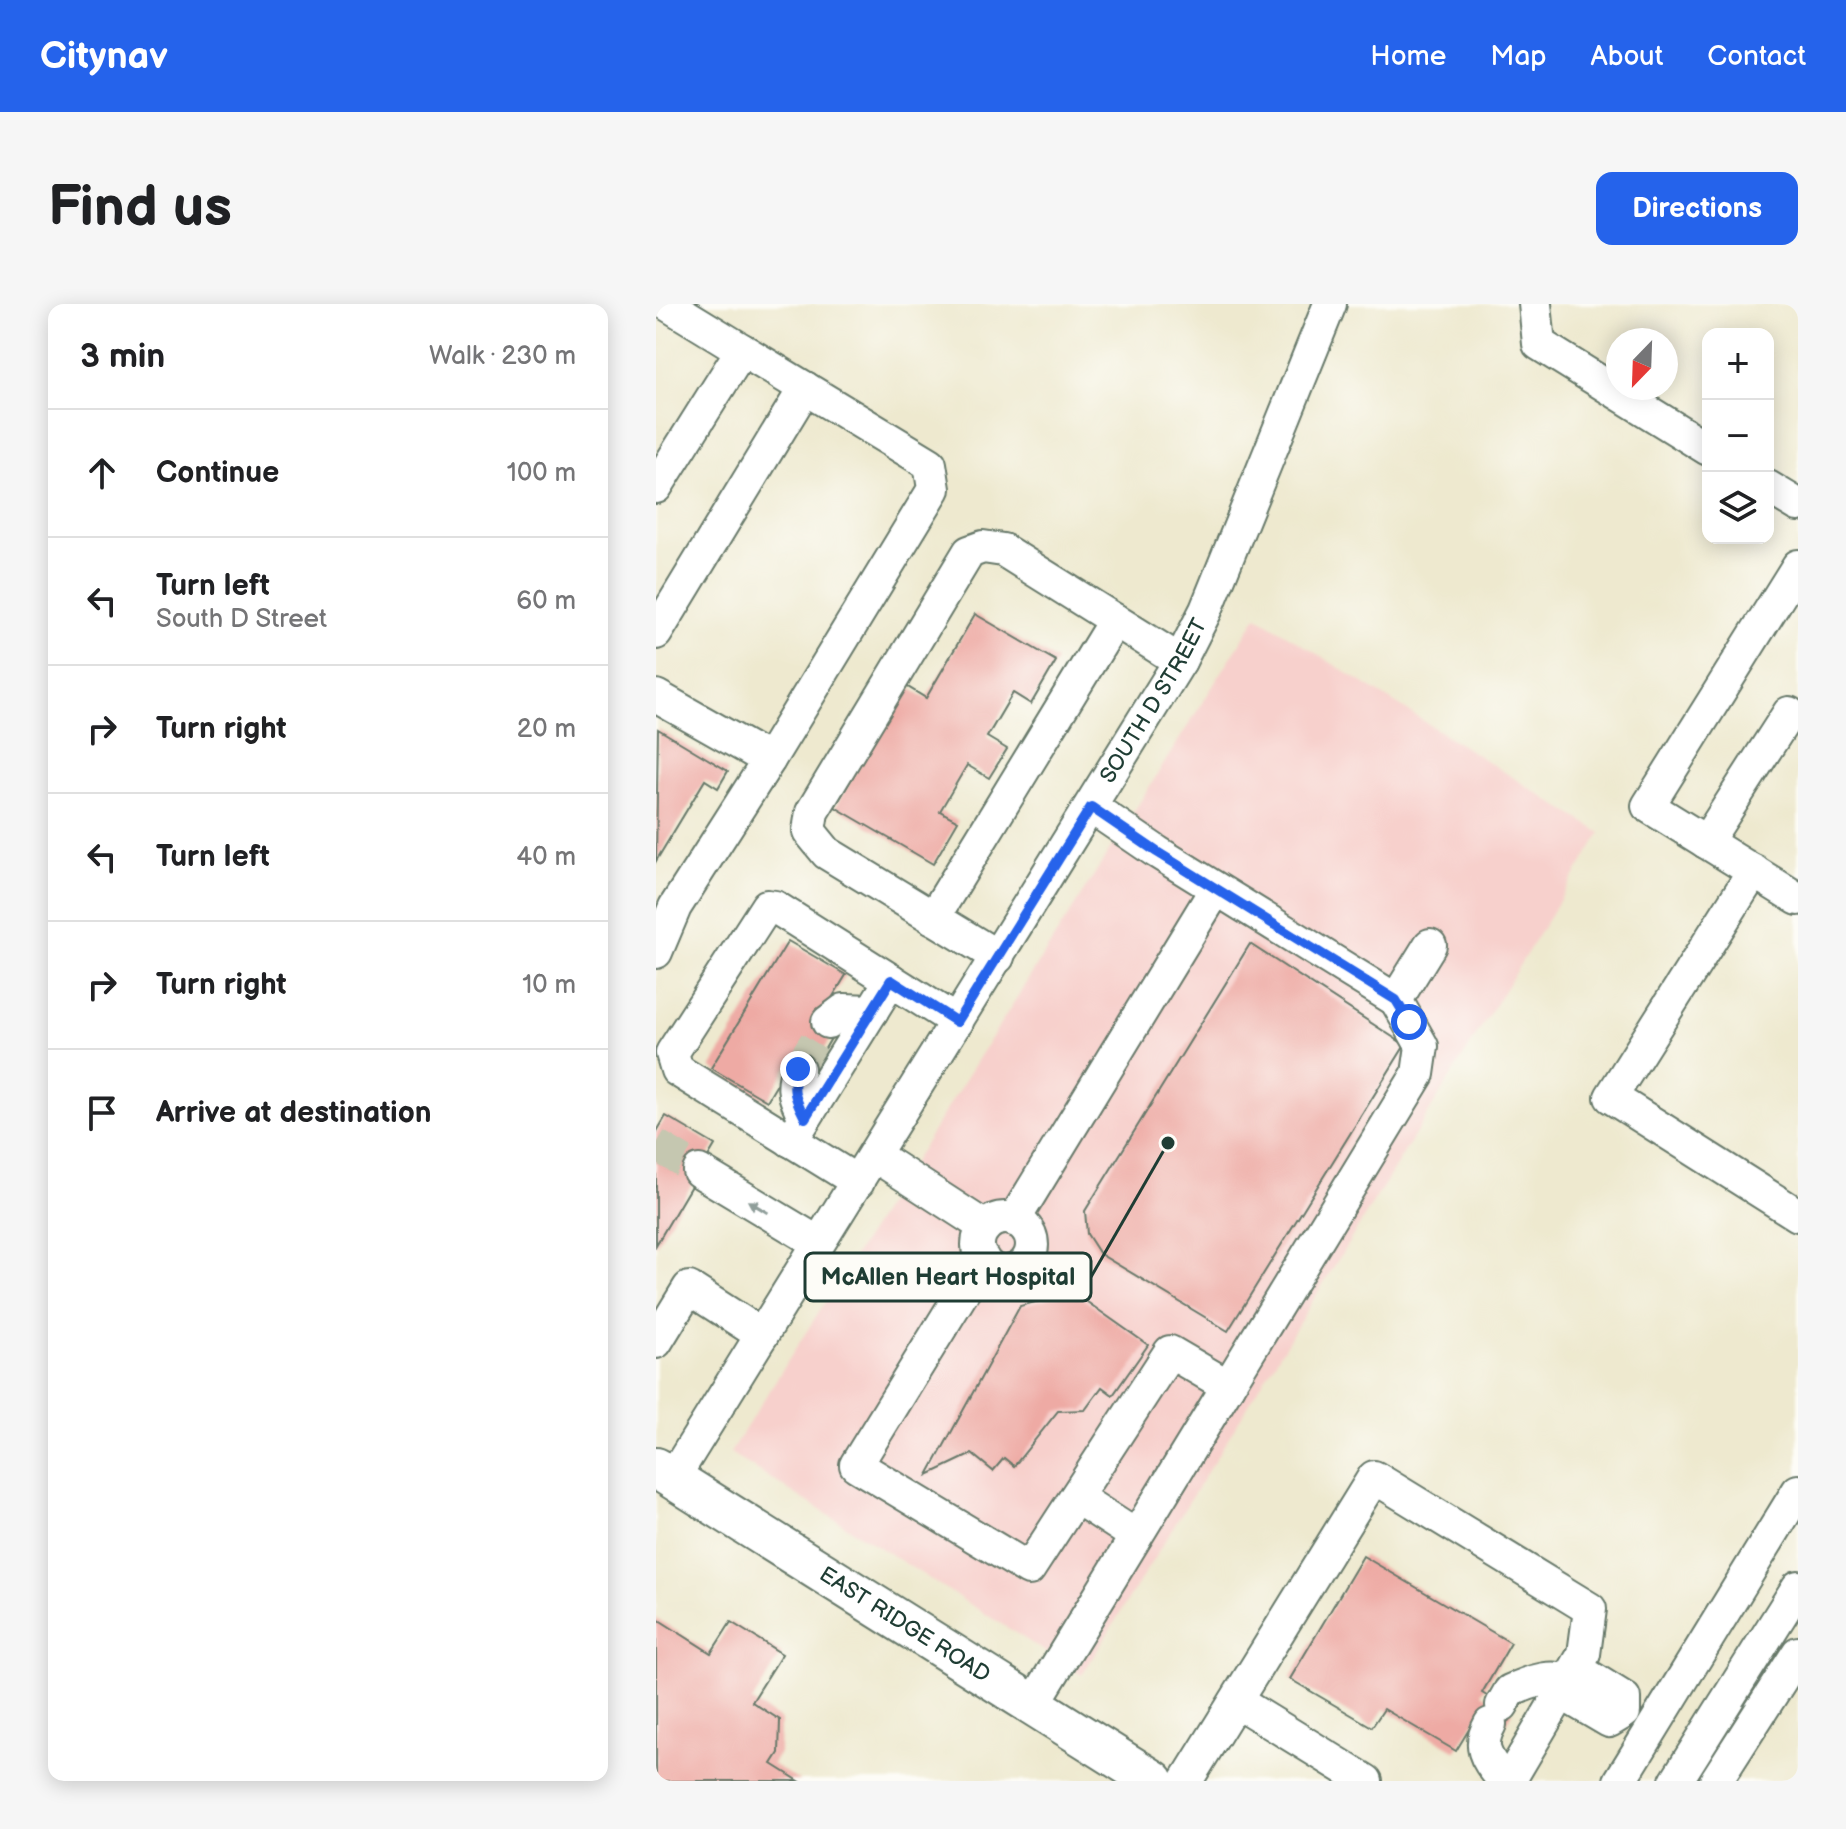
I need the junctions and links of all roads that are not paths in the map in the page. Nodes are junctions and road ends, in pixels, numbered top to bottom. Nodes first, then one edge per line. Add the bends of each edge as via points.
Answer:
1 (667, 304) edge
2 (1330, 304) edge
3 (1535, 304) edge
4 (742, 350) junction
5 (805, 388) junction
6 (1702, 445) edge
7 (656, 487) edge
8 (1774, 491) edge
9 (1798, 505) edge
10 (1798, 566) edge
11 (1115, 620) junction
12 (656, 633) edge
13 (1180, 661) junction
14 (656, 696) edge
15 (1789, 713) dead end
16 (769, 760) junction
17 (1091, 807) junction
18 (1706, 842) junction
19 (1754, 871) junction
20 (1216, 889) junction
21 (1798, 899) edge
22 (933, 918) junction
23 (1430, 945) dead end
24 (656, 952) edge
25 (998, 957) junction
26 (891, 980) junction
27 (1396, 1000) junction
28 (872, 1011) junction
29 (828, 1022) tunnel mouth
30 (957, 1022) junction
31 (798, 1069) tunnel mouth
32 (798, 1129) junction
33 (866, 1169) junction
34 (699, 1171) tunnel mouth
35 (1798, 1215) edge
36 (1000, 1223) junction
37 (817, 1242) junction
38 (983, 1259) junction
39 (762, 1335) junction
40 (656, 1342) edge
41 (1228, 1386) junction
42 (664, 1473) edge
43 (1798, 1491) edge
44 (1076, 1497) junction
45 (1136, 1536) junction
46 (1798, 1587) edge
47 (1798, 1653) edge
48 (1574, 1683) junction
49 (1236, 1701) junction
50 (1033, 1705) junction
51 (1652, 1729) junction
52 (1688, 1777) edge
53 (1154, 1781) edge
54 (1186, 1781) edge
55 (1366, 1781) edge
56 (1506, 1781) edge
57 (1620, 1781) edge
58 (1716, 1781) edge

1 - 4 street
2 - 13 street, SOUTH D STREET via 1206,610
3 - 6 street via 1539,344
4 - 5 street
4 - 7 street
5 - 12 street
5 - 16 street via 930,464 934,489
8 - 9 street
10 - 18 street via 1648,806
11 - 13 street
11 - 22 street
11 - 22 street via 1003,550 983,547 969,552 812,812 809,831 827,853
13 - 17 street, SOUTH D STREET
14 - 16 street
15 - 18 street
16 - 24 street via 675,907
17 - 20 street
17 - 25 street, SOUTH D STREET
18 - 19 street
19 - 21 street
19 - 35 street via 1611,1097
20 - 27 street
20 - 36 street
22 - 25 street
23 - 27 street
25 - 30 street, SOUTH D STREET
26 - 28 street
26 - 30 street
26 - 32 street via 767,906 672,1053 677,1070
27 - 41 street via 1422,1046 1418,1074
28 - 29 street via 844,1010
28 - 32 street
30 - 33 street, SOUTH D STREET
31 - 32 street via 793,1082
32 - 33 street
33 - 36 street
33 - 37 street, SOUTH D STREET
37 -> 34 street
36 - 38 street via 978,1243
36 - 38 street via 1028,1230 1031,1254 1013,1271 1004,1272
37 - 39 street, SOUTH D STREET
38 - 44 street via 856,1465 1029,1569
39 - 40 street via 689,1288
39 - 42 street, SOUTH D STREET
41 - 44 street via 1170,1352
41 - 45 street
42 - 50 main road, EAST RIDGE ROAD
43 - 51 street
44 - 45 street
45 - 50 street
46 - 52 street
47 - 58 street
48 - 49 street via 1590,1609 1374,1477
48 - 51 street via 1575,1701 1609,1721 1624,1712
48 - 56 street
48 - 56 street via 1548,1677 1510,1691 1482,1738 1484,1751
49 - 54 street
49 - 55 street
50 - 53 main road, EAST RIDGE ROAD
51 - 57 street

